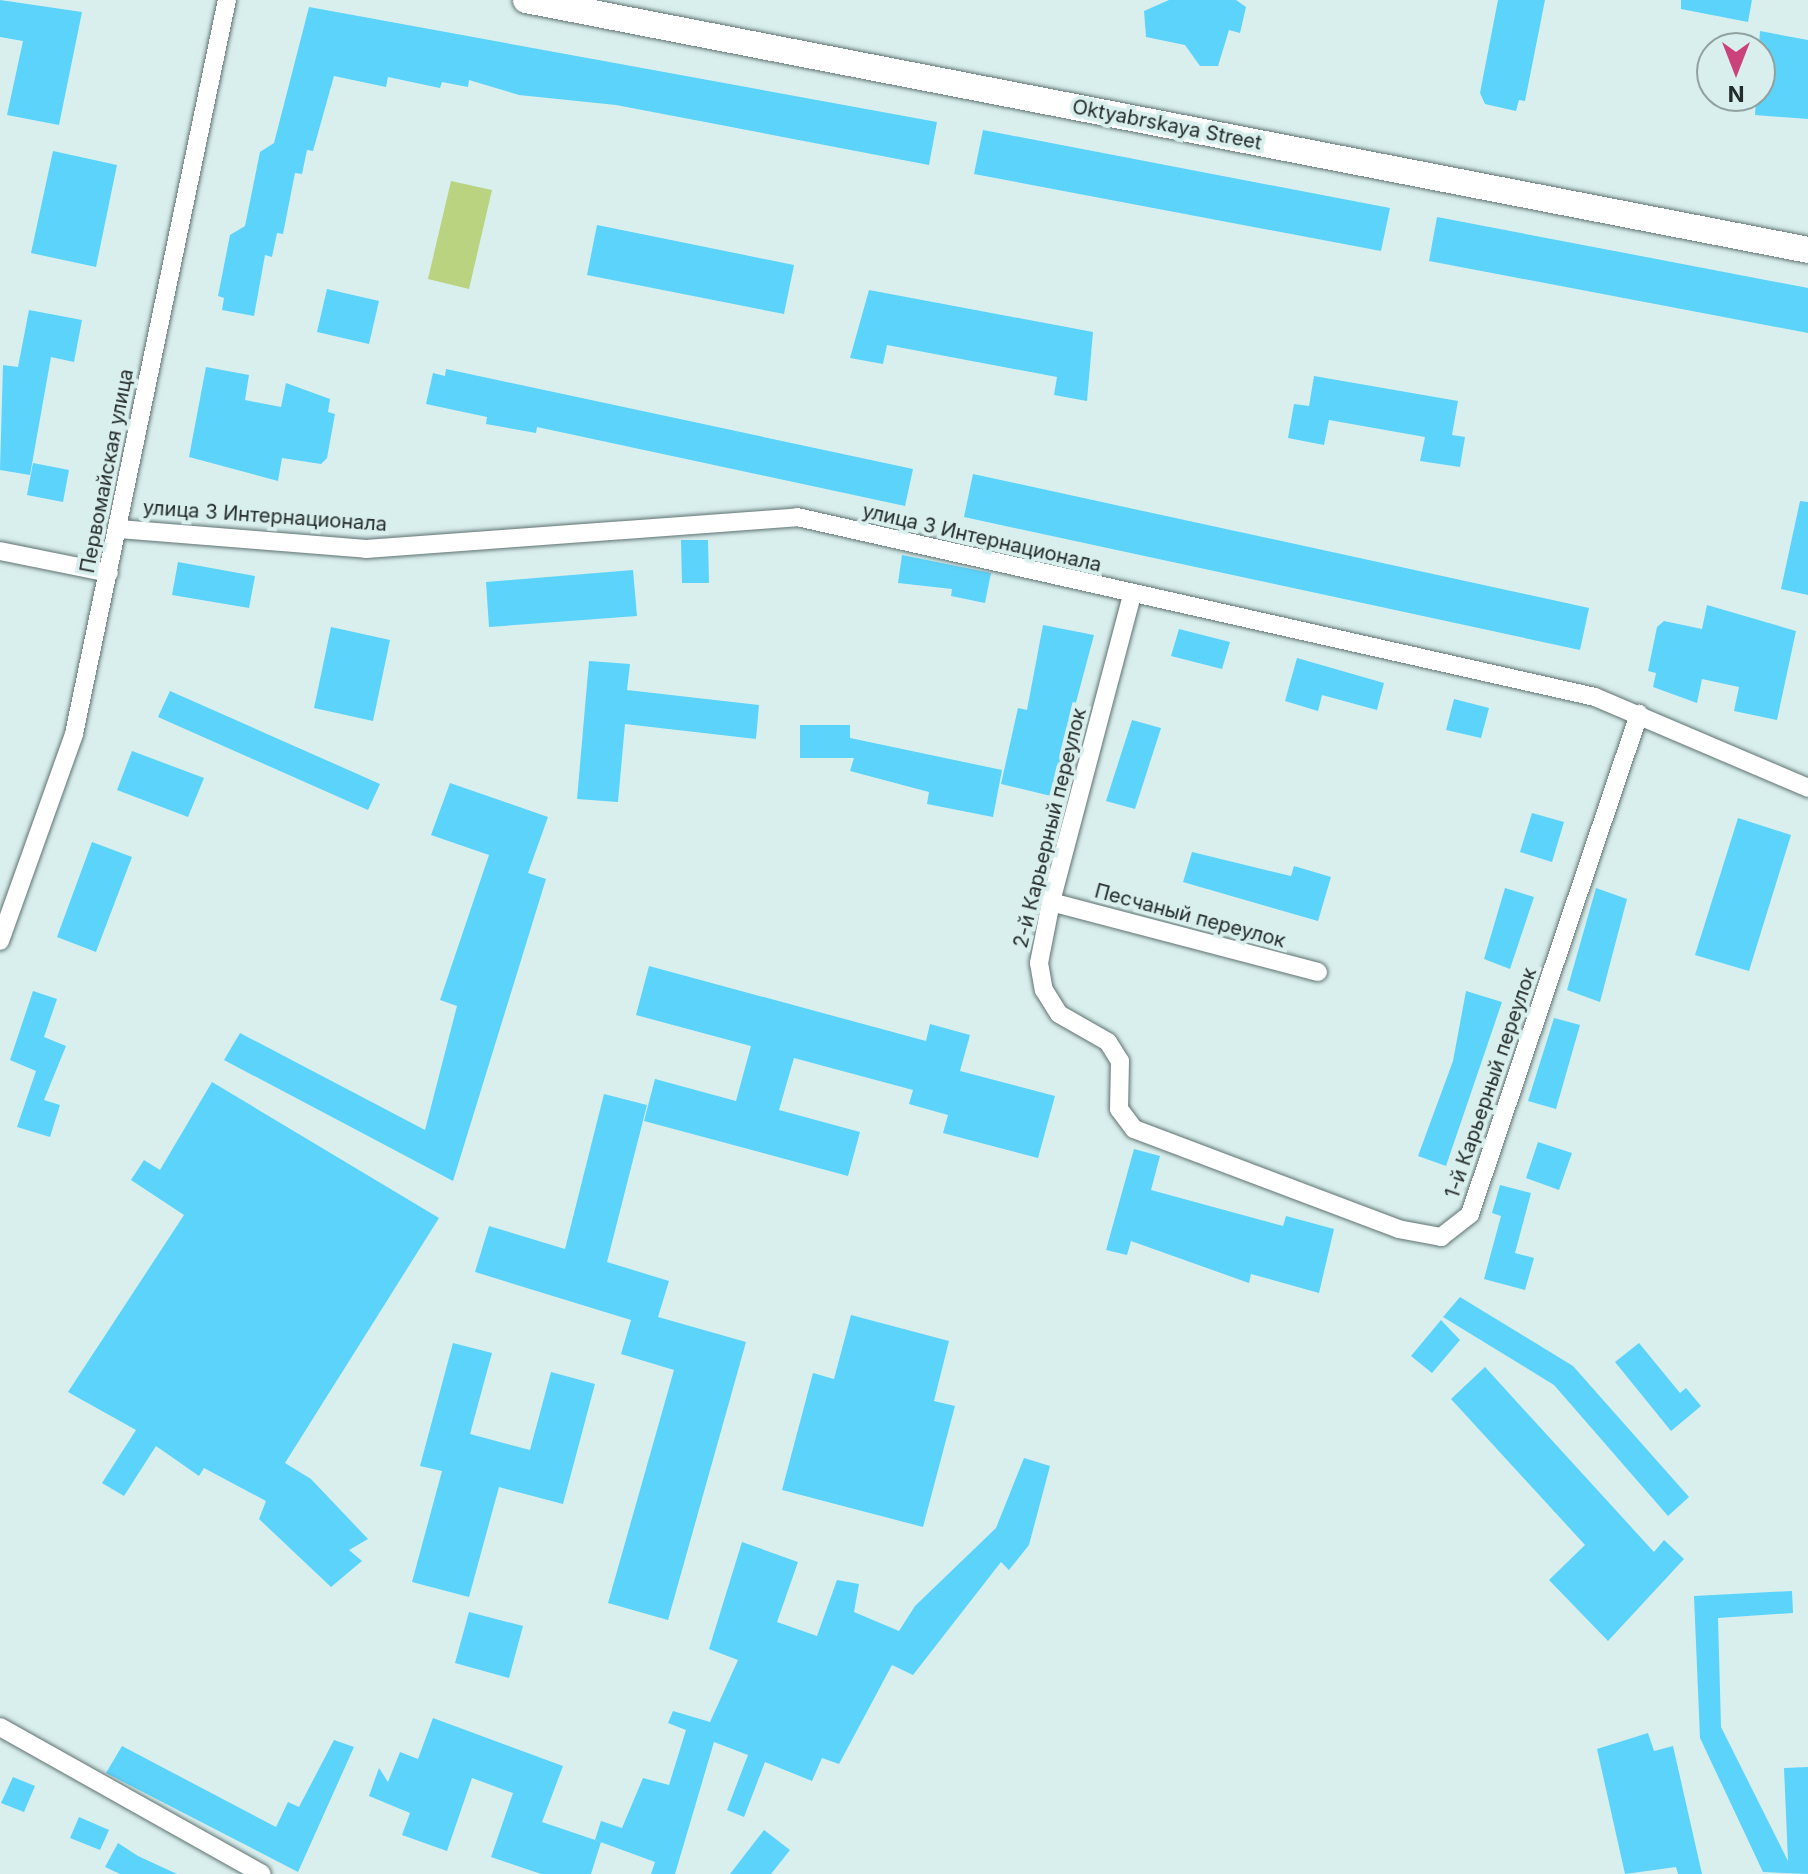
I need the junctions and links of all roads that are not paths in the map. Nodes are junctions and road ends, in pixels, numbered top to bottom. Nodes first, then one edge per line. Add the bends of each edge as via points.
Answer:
1 (227, 0) edge
2 (526, 0) edge
3 (1808, 250) edge
4 (119, 529) junction
5 (0, 551) edge
6 (109, 573) junction
7 (1132, 595) junction
8 (1639, 714) junction
9 (1808, 788) edge
10 (1051, 902) junction
11 (0, 941) edge
12 (1318, 972) dead end
13 (1134, 1129) joint
14 (0, 1727) edge
15 (262, 1874) edge

1 - 4 street, Первомайская улица
2 - 3 street, Oktyabrskaya Street
4 - 6 street, Первомайская улица
4 - 7 street, улица 3 Интернационала via 366,549 797,517
5 - 6 street
6 - 11 street, Первомайская улица via 74,734
7 - 8 street, улица 3 Интернационала via 1595,697
7 - 10 street, 2-й Карьерный переулок
8 - 9 street, улица 3 Интернационала
8 - 13 street, 1-й Карьерный переулок via 1470,1214 1441,1237 1398,1229
10 - 12 street, Песчаный переулок
10 - 13 street, 2-й Карьерный переулок via 1039,963 1044,990 1059,1014 1108,1042 1120,1061 1119,1109
14 - 15 street

